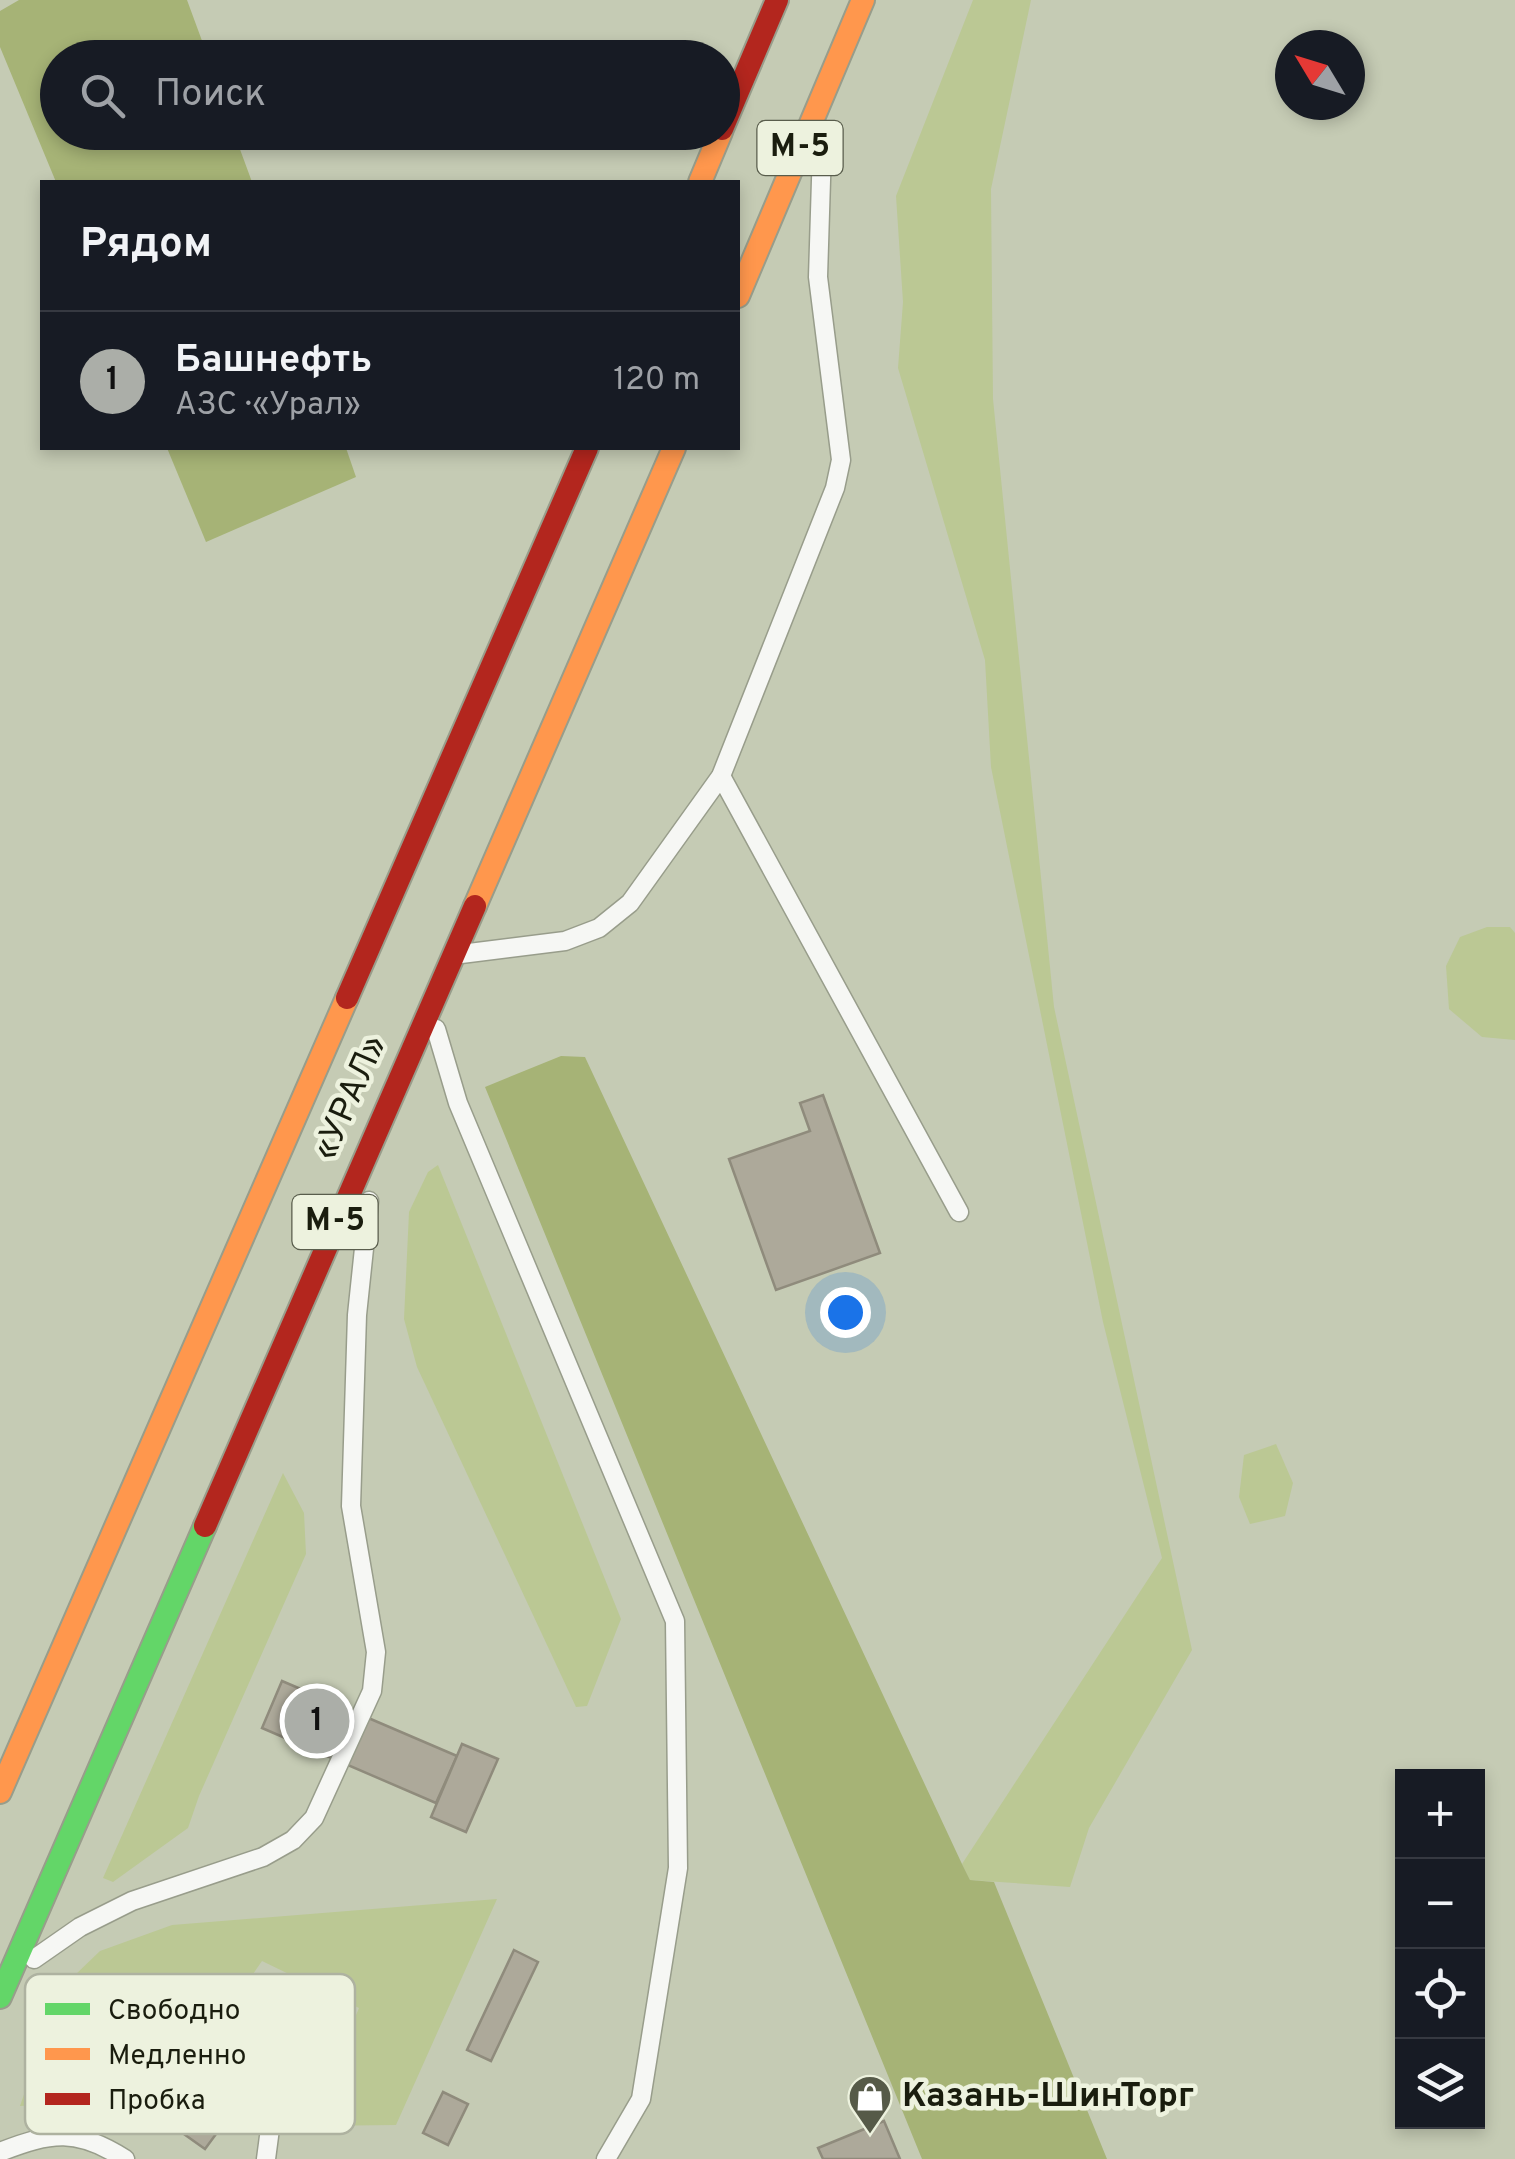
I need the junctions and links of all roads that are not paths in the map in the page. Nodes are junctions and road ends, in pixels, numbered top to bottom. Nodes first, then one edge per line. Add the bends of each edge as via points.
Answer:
1 (777, 0) edge
2 (863, 0) edge
3 (740, 88) edge
4 (824, 90) junction
5 (714, 150) edge
6 (701, 180) edge
7 (740, 291) edge
8 (586, 450) edge
9 (673, 450) edge
10 (721, 776) junction
11 (451, 956) junction
12 (429, 1006) junction
13 (377, 1123) junction
14 (959, 1212) dead end
15 (0, 1792) edge
16 (5, 1986) edge
17 (269, 2134) edge
18 (0, 2152) edge
19 (125, 2159) edge
20 (266, 2159) edge
21 (606, 2159) edge

1 - 3 highway, М-5
2 - 4 highway, М-5
4 - 7 highway, М-5
4 - 10 lane via 818,277 841,460
5 - 6 highway, М-5
8 - 15 highway, «УРАЛ» / М-5
9 - 11 highway, «УРАЛ» / М-5
10 - 11 lane via 630,903 599,928 564,941
10 - 14 lane
11 - 12 highway, «УРАЛ» / М-5
12 - 13 highway, «УРАЛ» / М-5
12 - 21 lane via 458,1103 675,1622 678,1868 641,2099
13 - 16 highway, «УРАЛ» / М-5
13 - 16 lane via 356,1315 351,1506 376,1652 372,1691 314,1818 293,1840 80,1927
17 - 20 lane
18 - 19 lane via 63,2134

